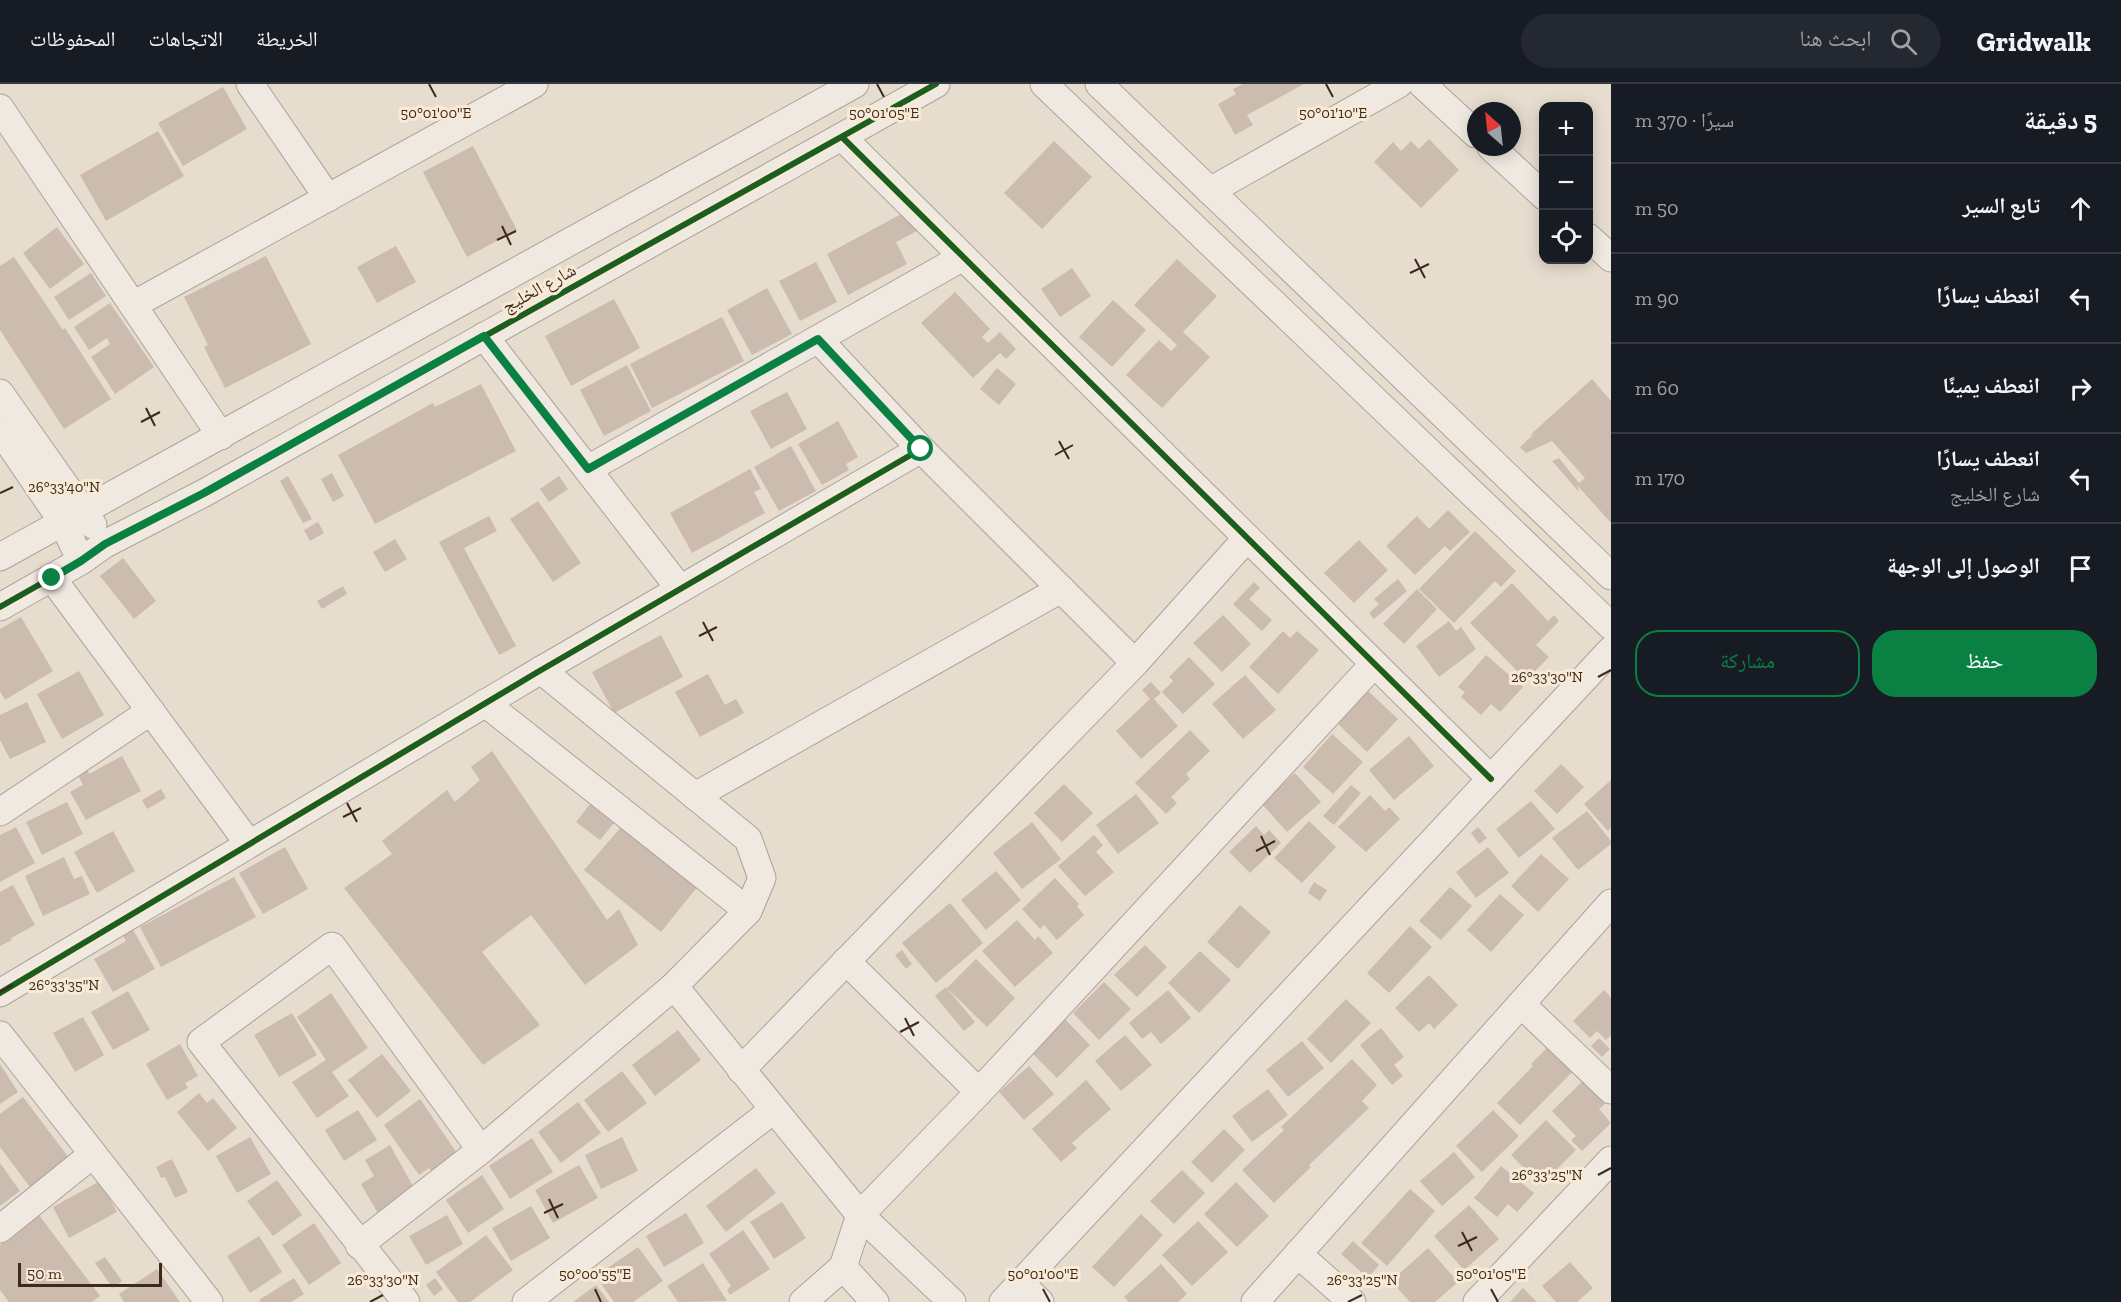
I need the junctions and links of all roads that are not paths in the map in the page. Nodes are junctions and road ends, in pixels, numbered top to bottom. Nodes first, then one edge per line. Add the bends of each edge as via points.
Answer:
1 (250, 84) edge
2 (534, 84) edge
3 (855, 84) edge
4 (936, 84) edge
5 (1044, 84) edge
6 (1099, 84) edge
7 (1399, 84) edge
8 (1422, 84) edge
9 (0, 108) edge
10 (1467, 126) edge
11 (842, 136) junction
12 (1501, 156) edge
13 (1210, 191) junction
14 (1539, 191) edge
15 (328, 198) junction
16 (1593, 242) edge
17 (963, 256) junction
18 (1611, 258) edge
19 (133, 306) junction
20 (484, 336) junction
21 (818, 339) junction
22 (0, 393) edge
23 (0, 430) edge
24 (221, 436) junction
25 (921, 449) junction
26 (588, 469) junction
27 (73, 516) junction
28 (1247, 538) junction
29 (105, 544) junction
30 (0, 557) edge
31 (81, 561) junction
32 (1611, 576) edge
33 (52, 578) junction
34 (681, 589) junction
35 (1061, 589) junction
36 (0, 607) edge
37 (1611, 626) edge
38 (1611, 650) edge
39 (1135, 663) junction
40 (1374, 664) junction
41 (541, 670) junction
42 (484, 703) junction
43 (151, 711) junction
44 (1491, 779) junction
45 (695, 796) junction
46 (0, 812) edge
47 (249, 844) junction
48 (1611, 903) edge
49 (748, 911) junction
50 (846, 961) junction
51 (674, 986) junction
52 (0, 993) edge
53 (1521, 1004) junction
54 (0, 1035) edge
55 (741, 1070) junction
56 (1611, 1090) edge
57 (980, 1092) junction
58 (773, 1110) junction
59 (481, 1149) junction
60 (93, 1154) junction
61 (1611, 1160) edge
62 (860, 1215) junction
63 (0, 1229) edge
64 (359, 1245) junction
65 (1298, 1254) junction
66 (843, 1267) junction
67 (1012, 1293) edge
68 (814, 1298) edge
69 (209, 1302) edge
70 (406, 1302) edge
71 (526, 1302) edge
72 (875, 1302) edge
73 (952, 1302) edge
74 (1041, 1302) edge
75 (1255, 1302) edge
76 (1352, 1302) edge
77 (1477, 1302) edge

1 - 15 street
2 - 15 street
3 - 24 street
4 - 11 street, شارع الخليج
5 - 37 street
6 - 13 street
7 - 13 street
8 - 10 street
9 - 19 street
11 - 17 street
11 - 20 street, شارع الخليج
12 - 14 street
13 - 32 street
15 - 19 street
16 - 18 street
17 - 21 street
17 - 28 street
19 - 24 street
20 - 26 street
20 - 29 street, شارع الخليج
21 - 25 street
21 - 26 street
22 - 27 street
23 - 27 street
24 - 27 street
25 - 34 street
25 - 35 street
26 - 34 street
27 - 29 street
27 - 30 street
27 - 31 street
28 - 39 street
28 - 40 street
29 - 31 street, شارع الخليج
31 - 33 street, شارع الخليج
33 - 36 street, شارع الخليج
33 - 43 street
34 - 41 street
35 - 39 street
35 - 45 street
38 - 44 street
39 - 50 street
40 - 44 street
40 - 57 street
41 - 42 street
41 - 45 street
42 - 47 street
42 - 49 street
43 - 46 street
43 - 47 street
44 - 67 street
45 - 49 street via 748,839 762,878
47 - 52 street
48 - 53 street
49 - 51 street
50 - 55 street
50 - 57 street
51 - 55 street
51 - 59 street
53 - 56 street
53 - 65 street
54 - 60 street
55 - 58 street
57 - 62 street
58 - 62 street
58 - 71 street
59 - 64 street
59 - 64 street via 332,946 201,1042
60 - 63 street
60 - 69 street
61 - 77 street
62 - 66 street
62 - 73 street
64 - 70 street
65 - 75 street
65 - 76 street
66 - 68 street
66 - 72 street
67 - 74 street

